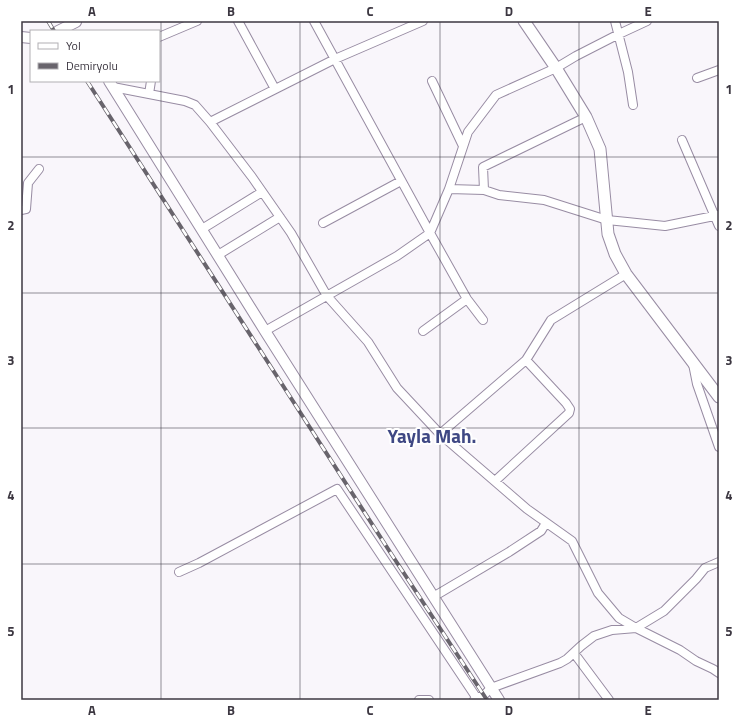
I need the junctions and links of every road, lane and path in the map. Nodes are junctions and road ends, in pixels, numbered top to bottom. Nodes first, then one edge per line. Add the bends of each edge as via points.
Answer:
1 (197, 21) edge
2 (238, 21) edge
3 (314, 21) edge
4 (423, 21) edge
5 (524, 21) edge
6 (615, 21) edge
7 (647, 21) edge
8 (77, 25) edge
9 (61, 30) edge
10 (618, 34) junction
11 (160, 37) edge
12 (335, 59) junction
13 (556, 68) junction
14 (719, 70) edge
15 (697, 78) dead end
16 (432, 81) dead end
17 (151, 82) edge
18 (111, 84) edge
19 (275, 89) junction
20 (149, 94) junction
21 (633, 105) dead end
22 (586, 117) junction
23 (210, 122) junction
24 (682, 140) dead end
25 (463, 146) junction
26 (39, 169) dead end
27 (401, 181) junction
28 (449, 189) junction
29 (484, 190) junction
30 (262, 192) junction
31 (21, 210) edge
32 (717, 215) edge
33 (280, 217) junction
34 (606, 220) junction
35 (323, 223) dead end
36 (719, 226) edge
37 (202, 229) junction
38 (430, 233) junction
39 (218, 255) junction
40 (626, 274) junction
41 (327, 296) junction
42 (467, 299) junction
43 (483, 320) dead end
44 (265, 331) junction
45 (423, 331) dead end
46 (526, 360) junction
47 (693, 363) junction
48 (718, 394) edge
49 (440, 434) junction
50 (719, 447) edge
51 (495, 481) junction
52 (546, 523) junction
53 (719, 562) edge
54 (179, 572) dead end
55 (433, 597) junction
56 (636, 628) junction
57 (574, 654) junction
58 (719, 673) edge
59 (491, 688) junction
60 (419, 700) edge
61 (428, 700) edge
62 (476, 700) edge
63 (499, 700) edge
64 (609, 700) edge

1 - 11 street
2 - 19 street
3 - 12 street
4 - 12 street
5 - 13 main road
6 - 10 street
7 - 10 street
8 - 9 street
10 - 13 street
10 - 21 street
12 - 19 street
12 - 27 street
13 - 22 main road
13 - 25 street via 496,95 468,132
14 - 15 street
16 - 25 street
17 - 20 street
18 - 20 street
18 - 37 street
19 - 23 street
20 - 23 street via 195,105
22 - 29 street via 483,166
22 - 34 main road via 600,149
23 - 30 street
24 - 32 street
25 - 28 street
26 - 31 street via 28,184 26,209
27 - 35 street
27 - 38 street
28 - 29 street
28 - 38 street
29 - 34 street via 499,195 544,200
30 - 33 street
30 - 37 street
32 - 34 street via 665,226
32 - 36 street
33 - 39 street
33 - 41 street
34 - 40 main road via 615,254
37 - 39 street
38 - 41 street via 397,256
38 - 42 street
39 - 44 street
40 - 46 street via 551,320
40 - 47 main road
41 - 44 street
41 - 49 street via 368,342 397,388
42 - 43 street
42 - 45 street
44 - 55 street
46 - 49 street
46 - 51 street via 566,403 570,409 569,414
47 - 48 main road
47 - 50 street via 697,384
49 - 51 street
51 - 52 street
52 - 55 street via 541,531 516,548
52 - 56 street via 572,541 598,593 619,618
53 - 56 street via 705,568 664,611
54 - 62 street via 338,488
55 - 59 street
56 - 57 street via 612,630 594,636
56 - 58 street
57 - 59 street via 560,663
57 - 64 street
59 - 62 street
59 - 63 street
60 - 61 street

